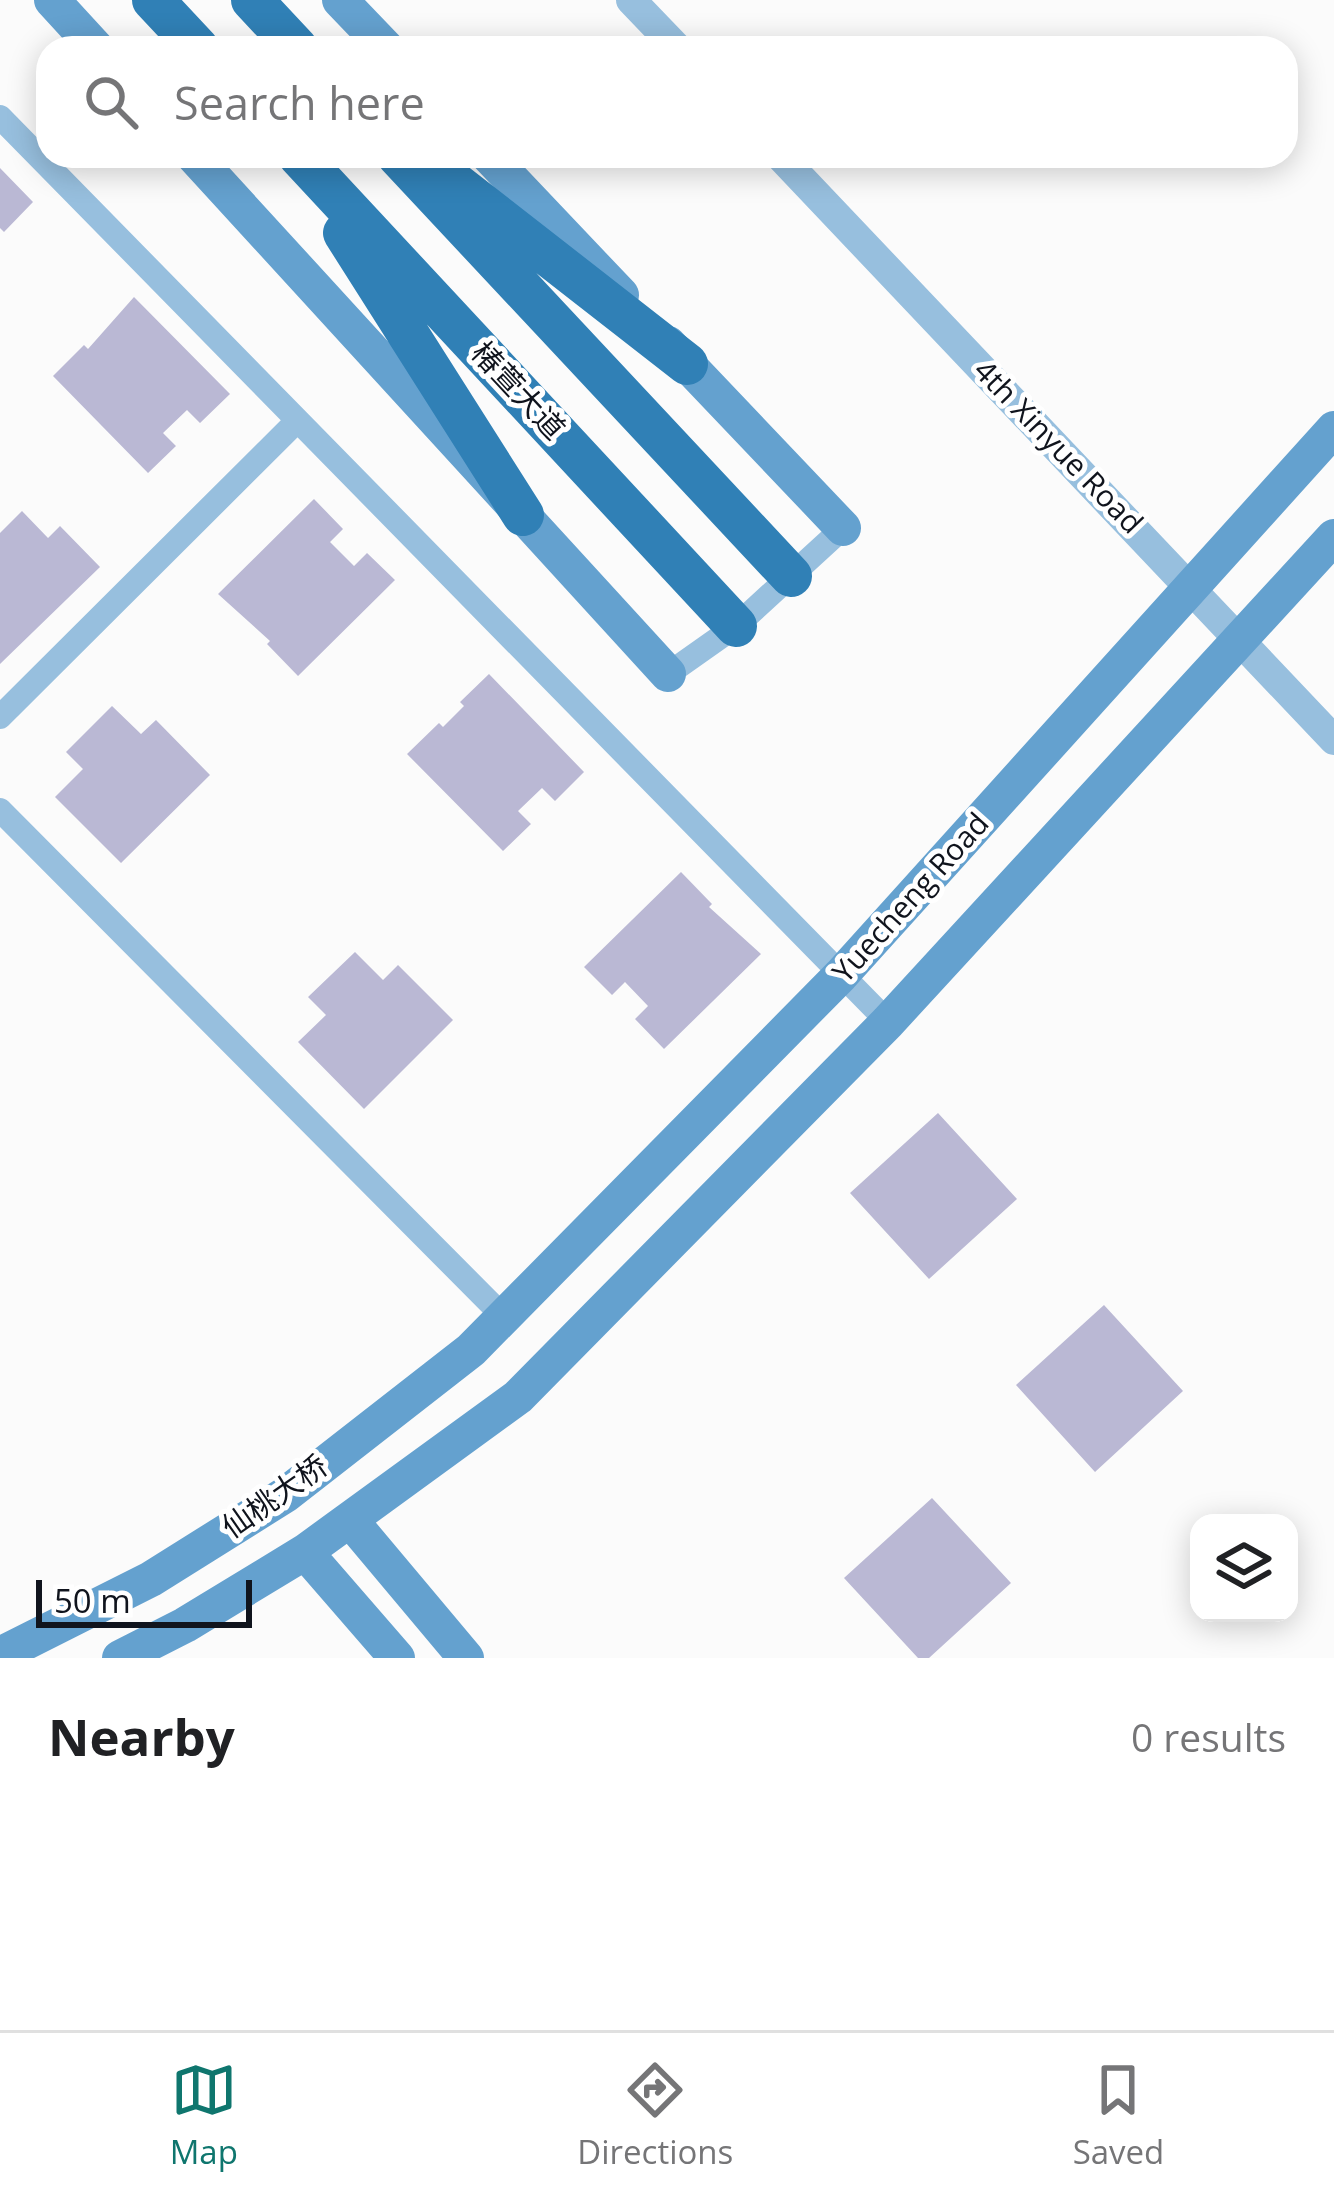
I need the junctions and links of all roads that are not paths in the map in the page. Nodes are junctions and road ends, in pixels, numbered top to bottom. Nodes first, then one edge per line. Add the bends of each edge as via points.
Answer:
1 (52, 0) edge
2 (153, 0) edge
3 (253, 0) edge
4 (340, 0) edge
5 (632, 0) edge
6 (85, 36) edge
7 (187, 36) edge
8 (286, 36) edge
9 (374, 36) edge
10 (666, 36) edge
11 (0, 117) edge
12 (36, 154) edge
13 (50, 168) edge
14 (205, 168) edge
15 (305, 168) edge
16 (308, 168) edge
17 (409, 168) edge
18 (435, 168) edge
19 (500, 168) edge
20 (791, 168) edge
21 (687, 364) junction
22 (297, 421) junction
23 (1334, 429) edge
24 (523, 515) junction
25 (843, 528) joint
26 (1334, 537) edge
27 (791, 576) junction
28 (1191, 587) junction
29 (736, 626) junction
30 (1241, 641) junction
31 (668, 674) joint
32 (0, 717) edge
33 (1334, 740) edge
34 (0, 810) edge
35 (842, 975) junction
36 (888, 1022) junction
37 (505, 1318) junction
38 (471, 1350) joint
39 (350, 1521) junction
40 (305, 1552) junction
41 (0, 1655) edge
42 (120, 1658) edge
43 (397, 1658) edge
44 (466, 1658) edge

1 - 6 main road
2 - 7 highway
3 - 8 highway
4 - 9 main road
5 - 10 street
11 - 12 street
13 - 22 street
14 - 24 main road
15 - 24 highway
16 - 29 highway, 椿萱大道
17 - 27 highway
18 - 21 highway
19 - 21 main road
20 - 28 street, 4th Xinyue Road
21 - 25 main road
22 - 32 street
22 - 35 street
23 - 28 main road, Yuecheng Road
24 - 31 main road
25 - 27 street
26 - 30 main road
27 - 29 street
28 - 30 street, 4th Xinyue Road
28 - 35 main road, Yuecheng Road
29 - 31 street
30 - 33 street, 4th Xinyue Road
30 - 36 main road
34 - 37 street
35 - 36 street
35 - 37 main road, Yuecheng Road
36 - 39 main road, 仙桃大桥 via 518,1397
37 - 38 main road, Yuecheng Road
38 - 41 main road, 仙桃大桥 via 285,1495 151,1579
39 - 40 main road, 仙桃大桥
39 - 44 main road
40 - 42 main road, 仙桃大桥
40 - 43 main road

